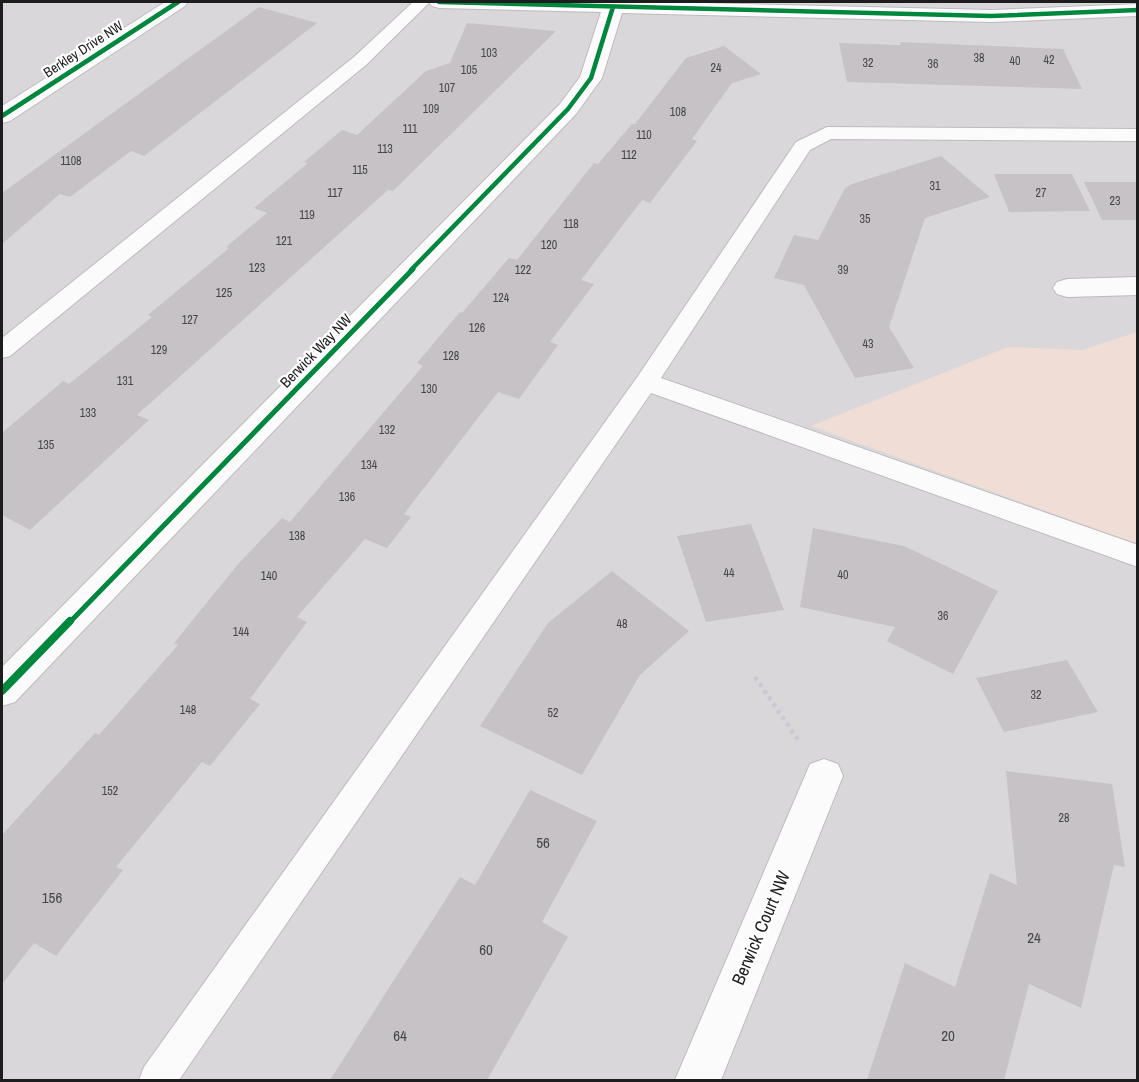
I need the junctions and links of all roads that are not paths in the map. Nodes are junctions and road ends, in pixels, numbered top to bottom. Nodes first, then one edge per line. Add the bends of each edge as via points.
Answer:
1 (178, 2) edge
2 (423, 2) edge
3 (439, 2) edge
4 (613, 7) junction
5 (1137, 10) edge
6 (2, 116) edge
7 (1137, 135) edge
8 (1137, 286) edge
9 (1067, 288) dead end
10 (2, 350) edge
11 (646, 382) junction
12 (1137, 556) edge
13 (2, 691) edge
14 (824, 776) road end
15 (157, 1080) edge
16 (698, 1080) edge

1 - 6 street, Berkley Drive NW
2 - 10 lane via 360,61
3 - 4 street
4 - 5 street via 991,16
4 - 13 street, Berwick Way NW via 591,78 568,109
7 - 11 lane via 827,133 802,146
8 - 9 street
11 - 12 lane
11 - 15 lane
14 - 16 street, Berwick Court NW

